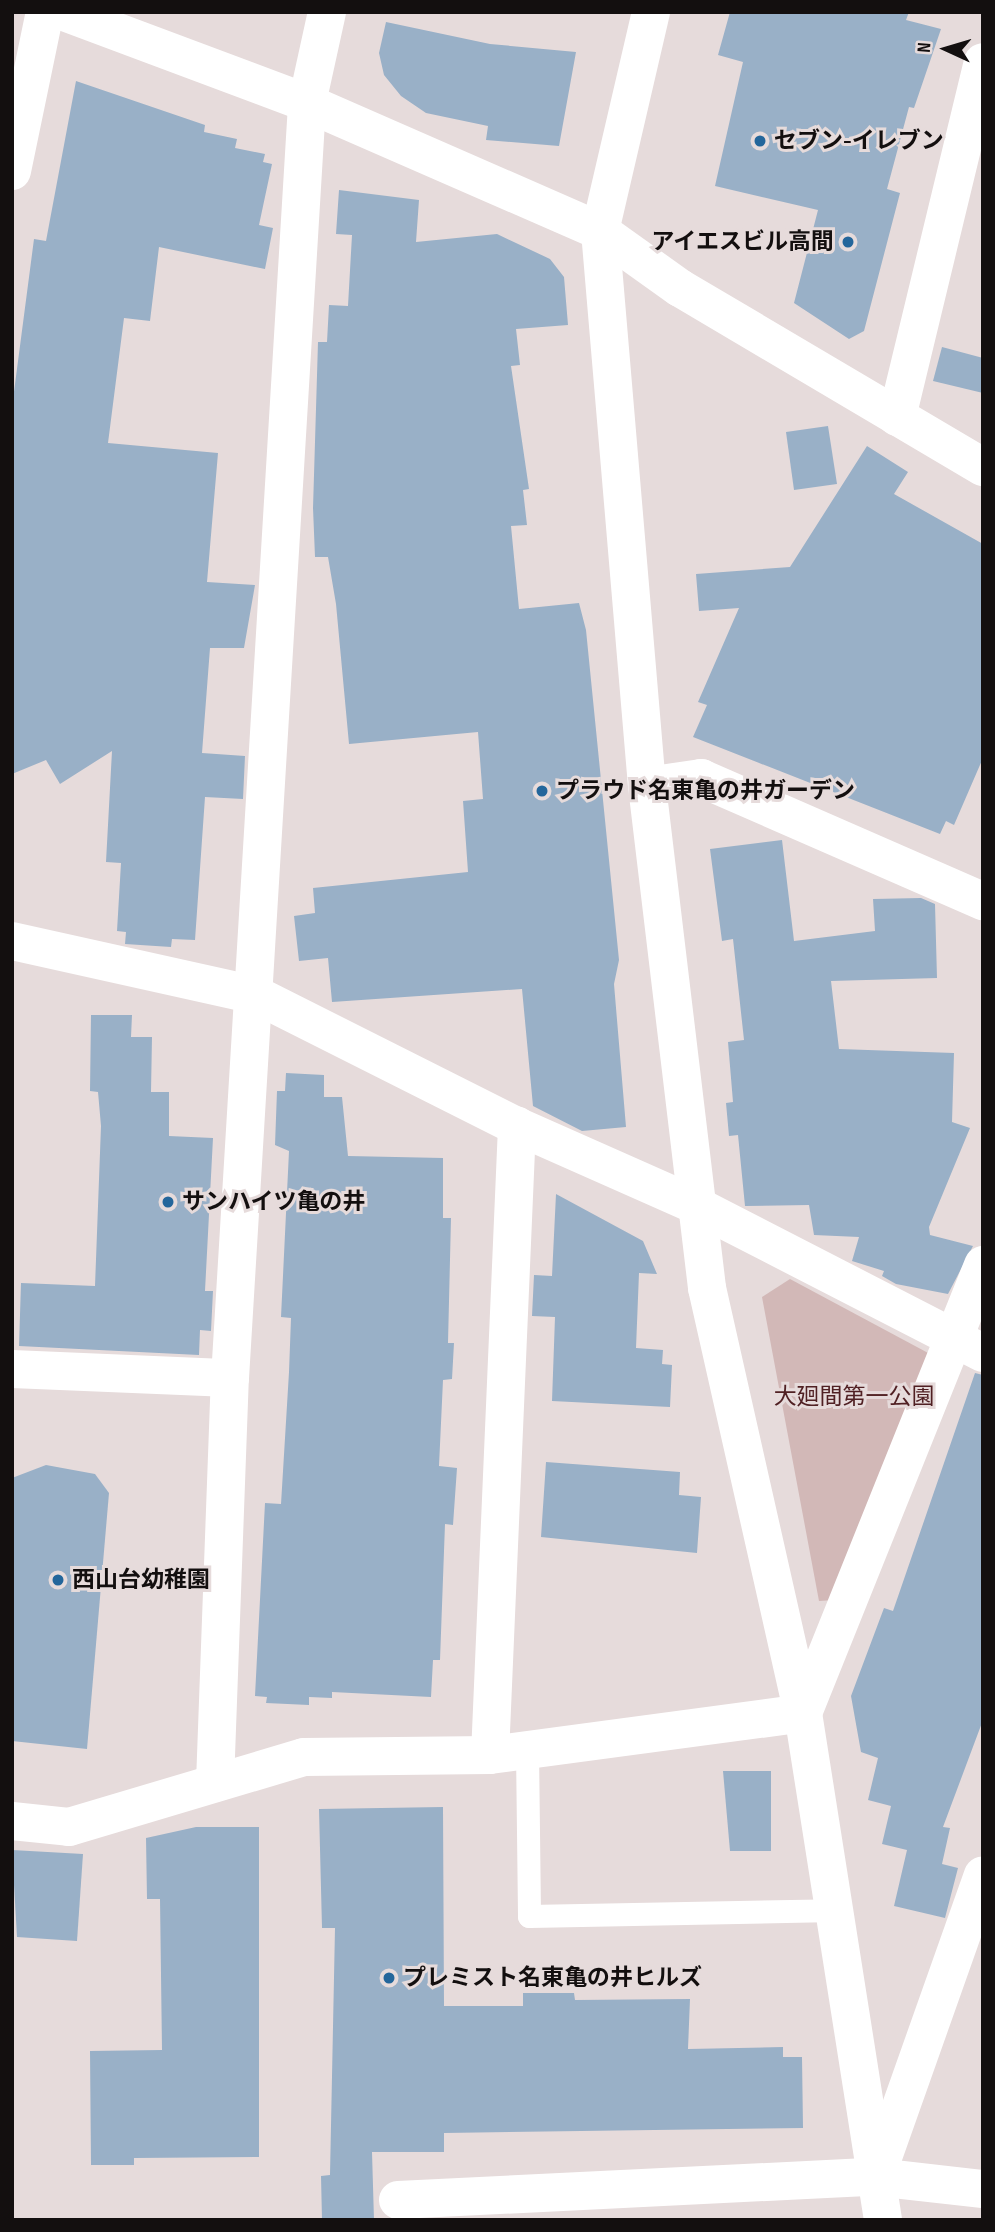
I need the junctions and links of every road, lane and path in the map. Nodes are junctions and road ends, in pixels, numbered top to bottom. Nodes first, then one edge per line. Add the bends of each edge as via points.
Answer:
1 (46, 12) edge
2 (64, 12) edge
3 (327, 12) edge
4 (651, 12) edge
5 (983, 62) edge
6 (307, 103) junction
7 (12, 171) edge
8 (600, 231) junction
9 (897, 417) junction
10 (983, 467) edge
11 (648, 786) junction
12 (983, 901) edge
13 (12, 942) edge
14 (256, 995) junction
15 (517, 1126) junction
16 (695, 1205) junction
17 (983, 1265) edge
18 (967, 1346) edge
19 (12, 1369) edge
20 (230, 1378) junction
21 (803, 1713) junction
22 (509, 1753) junction
23 (215, 1783) junction
24 (12, 1821) edge
25 (983, 1875) edge
26 (835, 1910) junction
27 (876, 2176) junction
28 (983, 2189) edge
29 (398, 2200) dead end
30 (883, 2220) edge

1 - 7 street
2 - 6 street
3 - 6 street
4 - 8 street
5 - 9 street
6 - 8 street
6 - 14 street
8 - 9 street via 680,288
8 - 11 street
9 - 10 street
11 - 12 street via 701,778
11 - 16 street
13 - 14 street
14 - 15 street
14 - 20 street
15 - 16 street
15 - 22 street
16 - 18 street
16 - 21 street via 707,1288
17 - 18 street
18 - 21 street
19 - 20 street
20 - 23 street
21 - 22 street
21 - 26 street
22 - 23 street via 304,1757
22 - 26 lane via 529,1916
23 - 24 street via 69,1827
25 - 27 street
26 - 27 street
27 - 28 street
27 - 29 street
27 - 30 street

